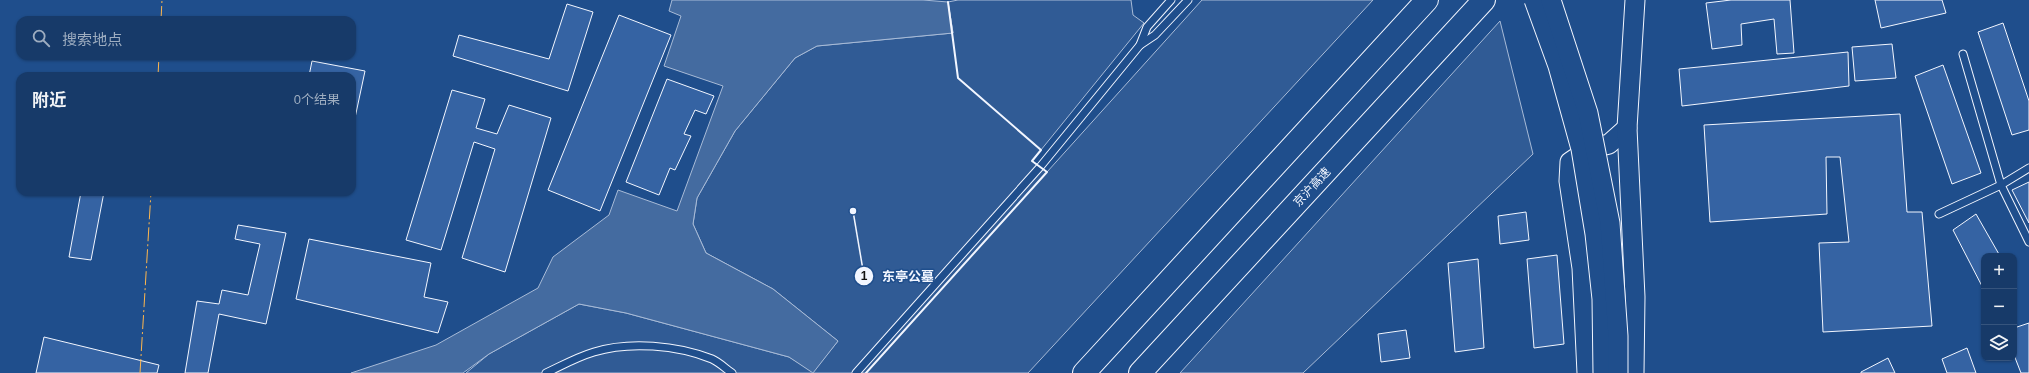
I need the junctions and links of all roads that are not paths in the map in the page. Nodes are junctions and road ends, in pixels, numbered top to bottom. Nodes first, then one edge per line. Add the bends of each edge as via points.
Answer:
1 (1171, 0) edge
2 (1188, 0) edge
3 (1427, 0) edge
4 (1484, 0) edge
5 (1534, 0) edge
6 (1552, 0) edge
7 (1635, 0) edge
8 (1140, 45) junction
9 (1963, 54) dead end
10 (1627, 128) junction
11 (2029, 168) edge
12 (2001, 184) junction
13 (1939, 214) dead end
14 (2029, 242) edge
15 (569, 363) junction
16 (546, 373) edge
17 (560, 373) edge
18 (732, 373) edge
19 (856, 373) edge
20 (1084, 373) edge
21 (1140, 373) edge
22 (1587, 373) edge
23 (1603, 373) edge
24 (1618, 373) edge
25 (1634, 373) edge

1 - 8 lane via 1147,27
2 - 8 lane via 1155,35
3 - 20 highway
4 - 21 highway, 京沪高速
5 - 23 main road, bridge via 1558,66 1581,149 1595,234 1602,299
6 - 24 main road, bridge via 1588,113 1610,223
7 - 10 main road
8 - 19 lane via 1040,167
9 - 12 lane
10 - 22 main road via 1609,144 1589,149 1570,162 1569,181 1582,268
10 - 25 main road via 1635,297
11 - 12 lane
12 - 13 lane
12 - 14 lane
15 - 16 lane
15 - 17 lane
15 - 18 lane via 593,352 617,347 654,346 684,351 712,360

